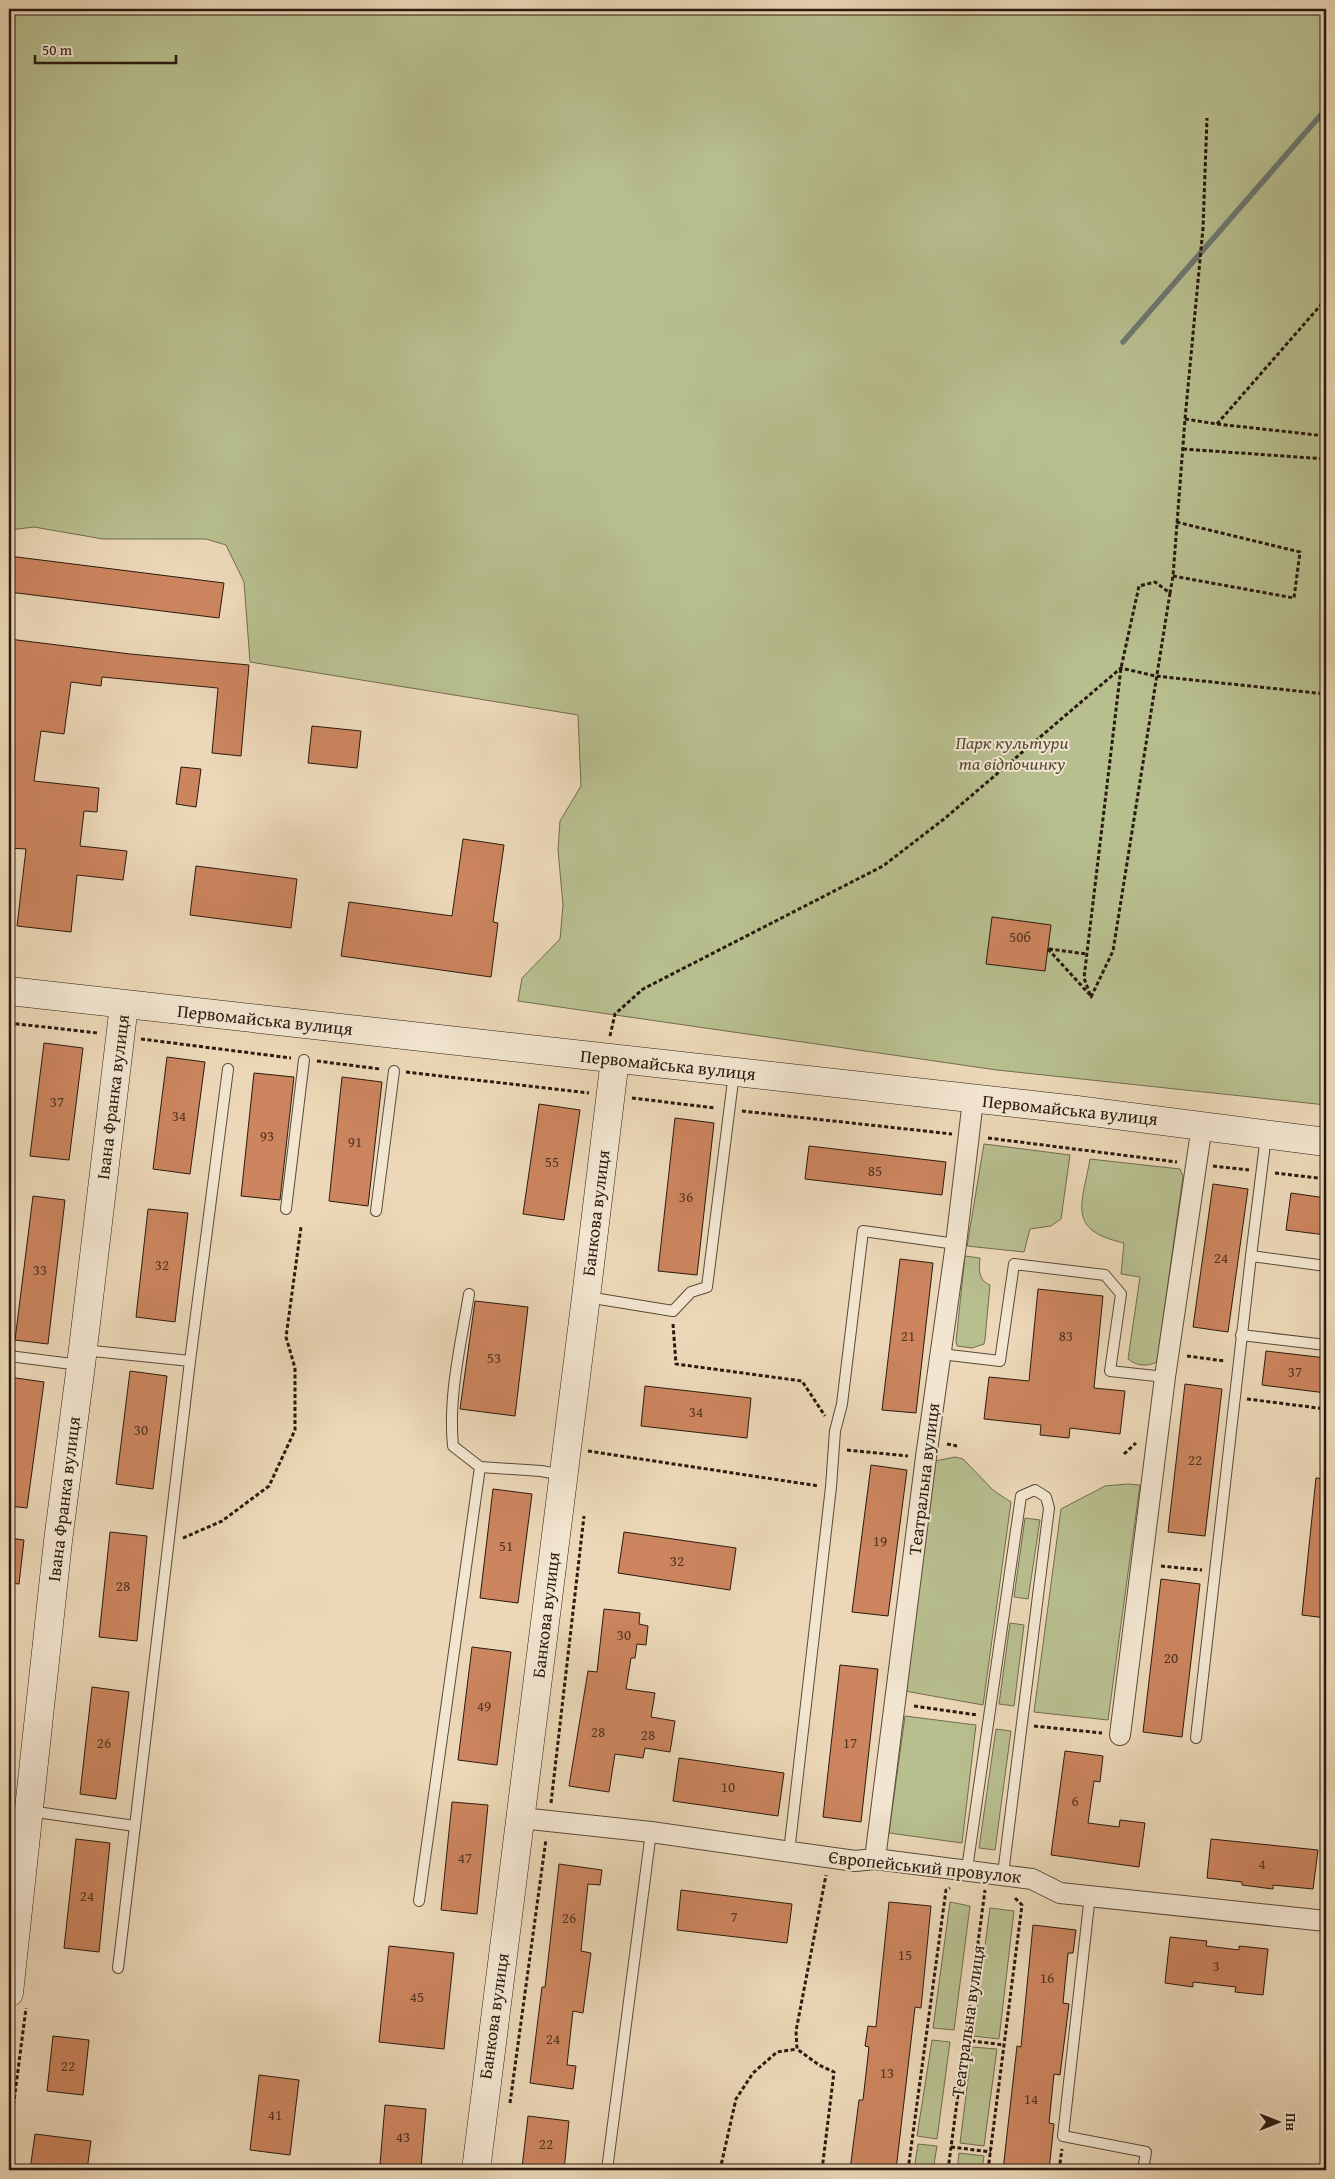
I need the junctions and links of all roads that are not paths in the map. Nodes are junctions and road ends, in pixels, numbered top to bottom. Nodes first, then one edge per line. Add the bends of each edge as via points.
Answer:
1 (9, 991) edge
2 (124, 1005) junction
3 (610, 1058) junction
4 (304, 1060) dead end
5 (228, 1069) dead end
6 (394, 1071) dead end
7 (734, 1072) junction
8 (973, 1100) junction
9 (1202, 1125) junction
10 (1266, 1134) junction
11 (1326, 1142) edge
12 (286, 1209) dead end
13 (376, 1211) dead end
14 (956, 1244) junction
15 (1251, 1256) junction
16 (1326, 1266) edge
17 (468, 1294) dead end
18 (586, 1297) junction
19 (1241, 1335) junction
20 (1326, 1345) edge
21 (941, 1354) junction
22 (9, 1356) edge
23 (82, 1358) junction
24 (190, 1361) junction
25 (1165, 1376) junction
26 (480, 1467) junction
27 (564, 1475) junction
28 (1120, 1735) road end
29 (1196, 1738) dead end
30 (28, 1811) junction
31 (521, 1818) junction
32 (135, 1826) junction
33 (651, 1832) junction
34 (789, 1852) junction
35 (875, 1859) junction
36 (968, 1870) junction
37 (996, 1873) junction
38 (1090, 1895) junction
39 (419, 1901) dead end
40 (1326, 1921) edge
41 (118, 1968) dead end
42 (9, 1993) edge
43 (476, 2170) edge
44 (607, 2170) edge
45 (1144, 2170) edge

1 - 2 street, Первомайська вулиця
2 - 3 street, Первомайська вулиця
2 - 23 street, Івана Франка вулиця
3 - 7 street, Первомайська вулиця
3 - 18 street, Банкова вулиця
4 - 12 lane
5 - 24 lane
6 - 13 lane
7 - 8 street, Первомайська вулиця
7 - 18 lane via 707,1286 691,1292 673,1311
8 - 9 street, Первомайська вулиця
8 - 14 street, Театральна вулиця
9 - 10 street, Первомайська вулиця
9 - 25 street
10 - 11 street, Первомайська вулиця
10 - 15 lane
14 - 21 street, Театральна вулиця
14 - 34 lane via 863,1230 842,1404 835,1432
15 - 16 lane
15 - 19 lane
17 - 26 lane via 451,1427 453,1446
18 - 27 street, Банкова вулиця via 585,1450
19 - 20 lane
19 - 29 lane
21 - 25 lane via 1000,1361 1014,1264 1105,1275 1121,1294 1110,1371
21 - 35 street, Театральна вулиця
22 - 23 lane
23 - 24 lane
23 - 30 street, Івана Франка вулиця
24 - 32 lane
25 - 28 street
26 - 27 lane
26 - 39 lane
27 - 31 street, Банкова вулиця
30 - 32 lane
30 - 42 street, Івана Франка вулиця via 18,1864
31 - 33 street, Європейський провулок
31 - 43 street, Банкова вулиця
32 - 41 lane
33 - 34 street, Європейський провулок
33 - 44 lane
34 - 35 street, Європейський провулок via 855,1861
35 - 36 street, Європейський провулок
36 - 37 street, Європейський провулок
36 - 37 lane via 1021,1496 1035,1490 1046,1497 1049,1508 1022,1724
37 - 38 street, Європейський провулок via 1032,1879 1060,1893
38 - 40 street, Європейський провулок
38 - 45 lane via 1063,2136 1146,2152

